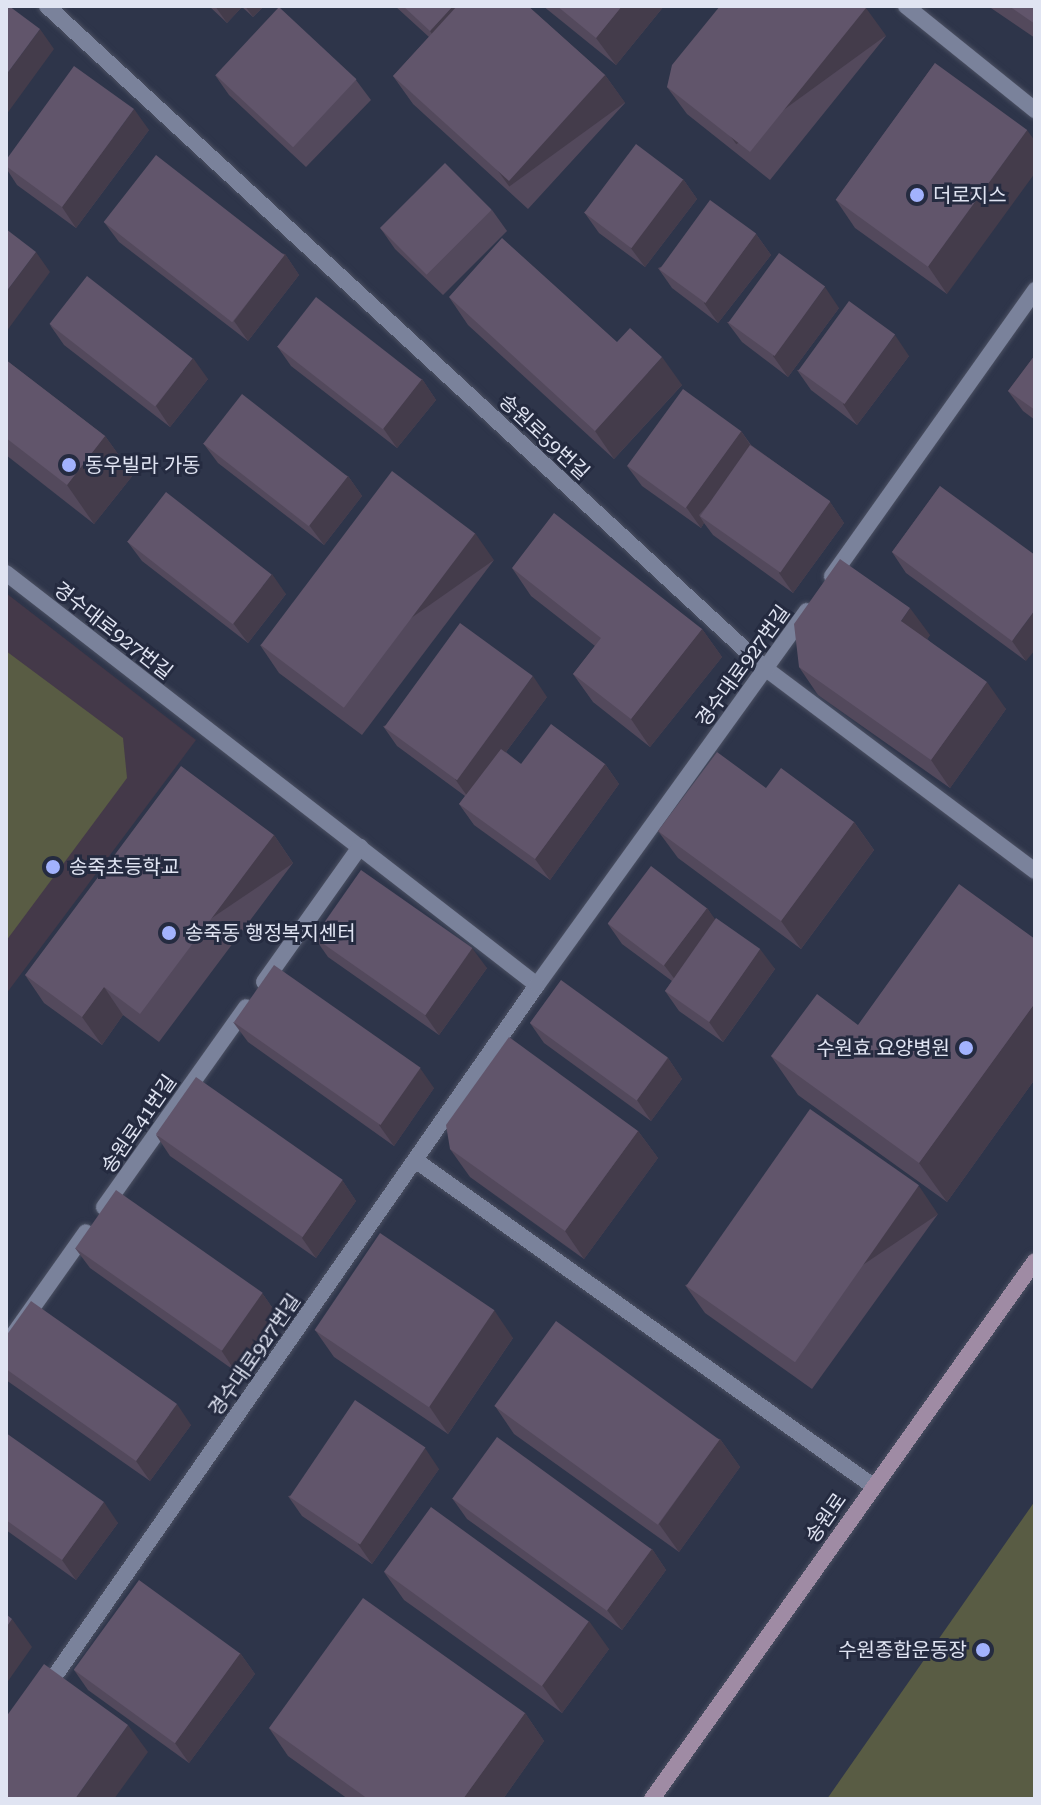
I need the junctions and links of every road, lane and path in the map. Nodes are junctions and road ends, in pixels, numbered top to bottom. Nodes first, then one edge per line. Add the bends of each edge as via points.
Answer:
1 (47, 6) edge
2 (906, 6) edge
3 (1035, 110) edge
4 (1035, 290) edge
5 (6, 573) edge
6 (766, 669) junction
7 (360, 847) junction
8 (1035, 871) edge
9 (537, 985) junction
10 (415, 1160) junction
11 (1035, 1261) edge
12 (6, 1345) edge
13 (873, 1486) junction
14 (33, 1708) edge
15 (652, 1799) edge

1 - 6 street, 송원로59번길
2 - 3 street
4 - 6 street, 경수대로927번길
5 - 7 street, 경수대로927번길
6 - 8 street, 송원로59번길
6 - 9 street, 경수대로927번길
7 - 9 street, 경수대로927번길
7 - 12 street, 송원로41번길
9 - 10 street, 경수대로927번길
10 - 13 street
10 - 14 street, 경수대로927번길
11 - 13 main road, 송원로
13 - 15 main road, 송원로

